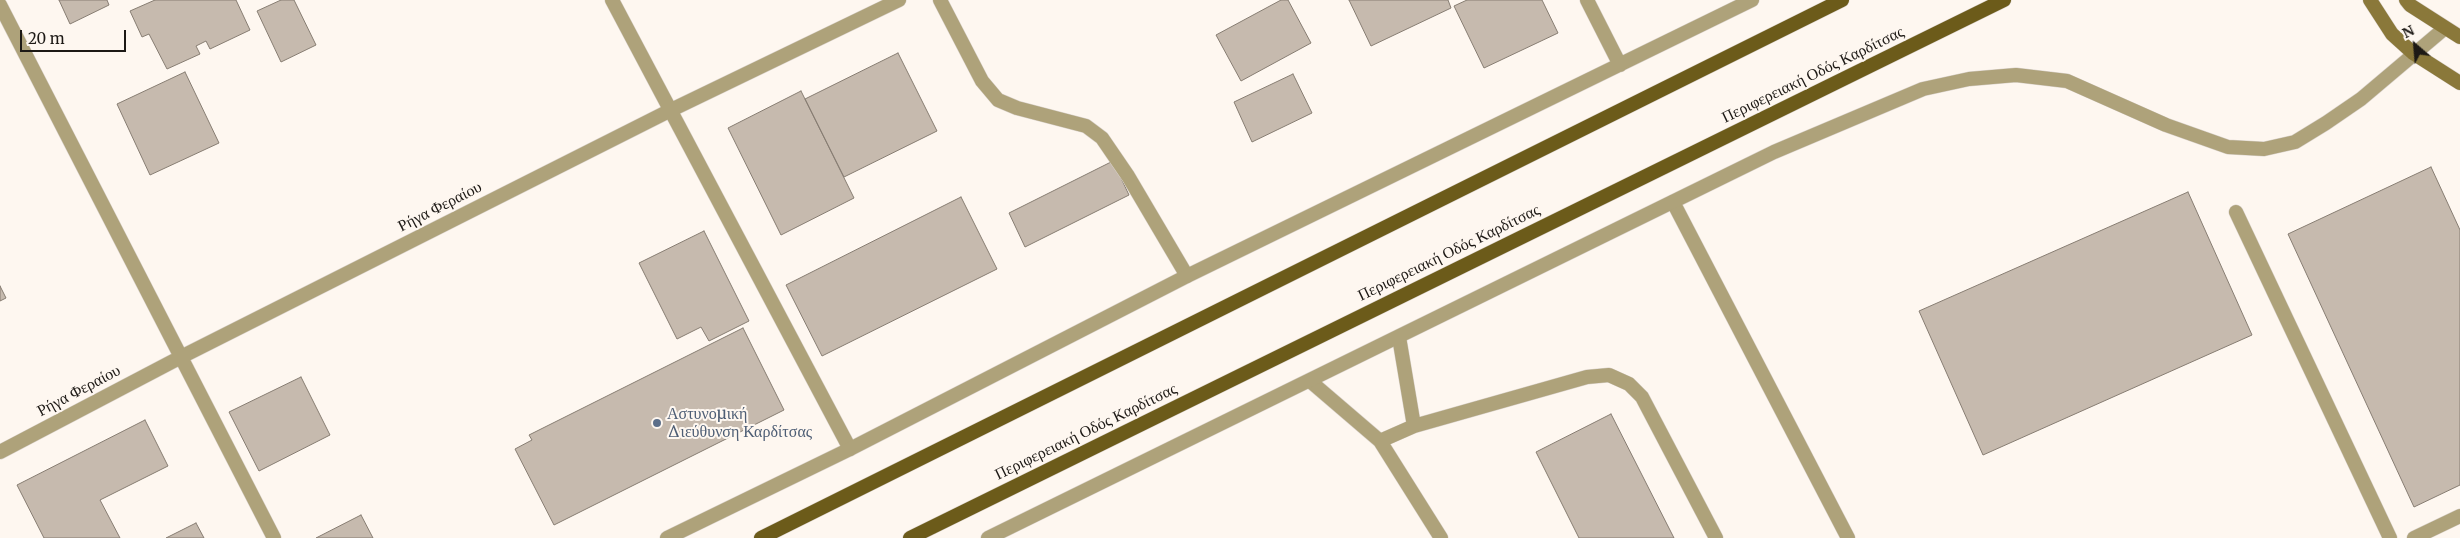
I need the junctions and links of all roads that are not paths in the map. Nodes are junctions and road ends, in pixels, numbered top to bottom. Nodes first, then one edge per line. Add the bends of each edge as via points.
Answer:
1 (612, 0) edge
2 (899, 0) edge
3 (940, 0) edge
4 (1587, 0) edge
5 (1752, 0) edge
6 (1842, 0) edge
7 (2004, 0) edge
8 (2370, 0) edge
9 (2406, 0) edge
10 (0, 5) edge
11 (2445, 28) junction
12 (2460, 37) edge
13 (2413, 53) junction
14 (1620, 65) junction
15 (2460, 83) edge
16 (669, 111) junction
17 (1673, 202) junction
18 (2236, 212) dead end
19 (1187, 276) junction
20 (1399, 337) junction
21 (181, 357) junction
22 (1310, 381) junction
23 (1414, 426) junction
24 (1380, 441) junction
25 (850, 449) junction
26 (0, 452) edge
27 (2460, 516) edge
28 (274, 538) edge
29 (667, 538) edge
30 (761, 538) edge
31 (910, 538) edge
32 (988, 538) edge
33 (1441, 538) edge
34 (1716, 538) edge
35 (1848, 538) edge
36 (2390, 538) edge
37 (2414, 538) edge

1 - 16 street
2 - 16 street, Ρήγα Φεραίου
3 - 19 street via 982,81 998,100 1016,108 1086,126 1102,138
4 - 14 street
5 - 14 street
6 - 30 main road
7 - 31 main road, Περιφερειακή Οδός Καρδίτσας
8 - 13 main road via 2392,34
9 - 11 main road
10 - 21 street
11 - 12 main road
11 - 13 street
13 - 15 main road
13 - 17 street via 2361,99 2326,123 2295,142 2264,149 2228,147 2166,125 2067,81 2016,75 1969,79 1923,89 1774,152
14 - 19 street
16 - 21 street, Ρήγα Φεραίου
16 - 25 street
17 - 20 street
17 - 35 street
18 - 36 street
19 - 25 street
20 - 22 street
20 - 23 street
21 - 26 street, Ρήγα Φεραίου
21 - 28 street
22 - 24 street
22 - 32 street
23 - 24 street
23 - 34 street via 1587,377 1608,375 1629,384 1642,397
24 - 33 street
25 - 29 street
27 - 37 street

